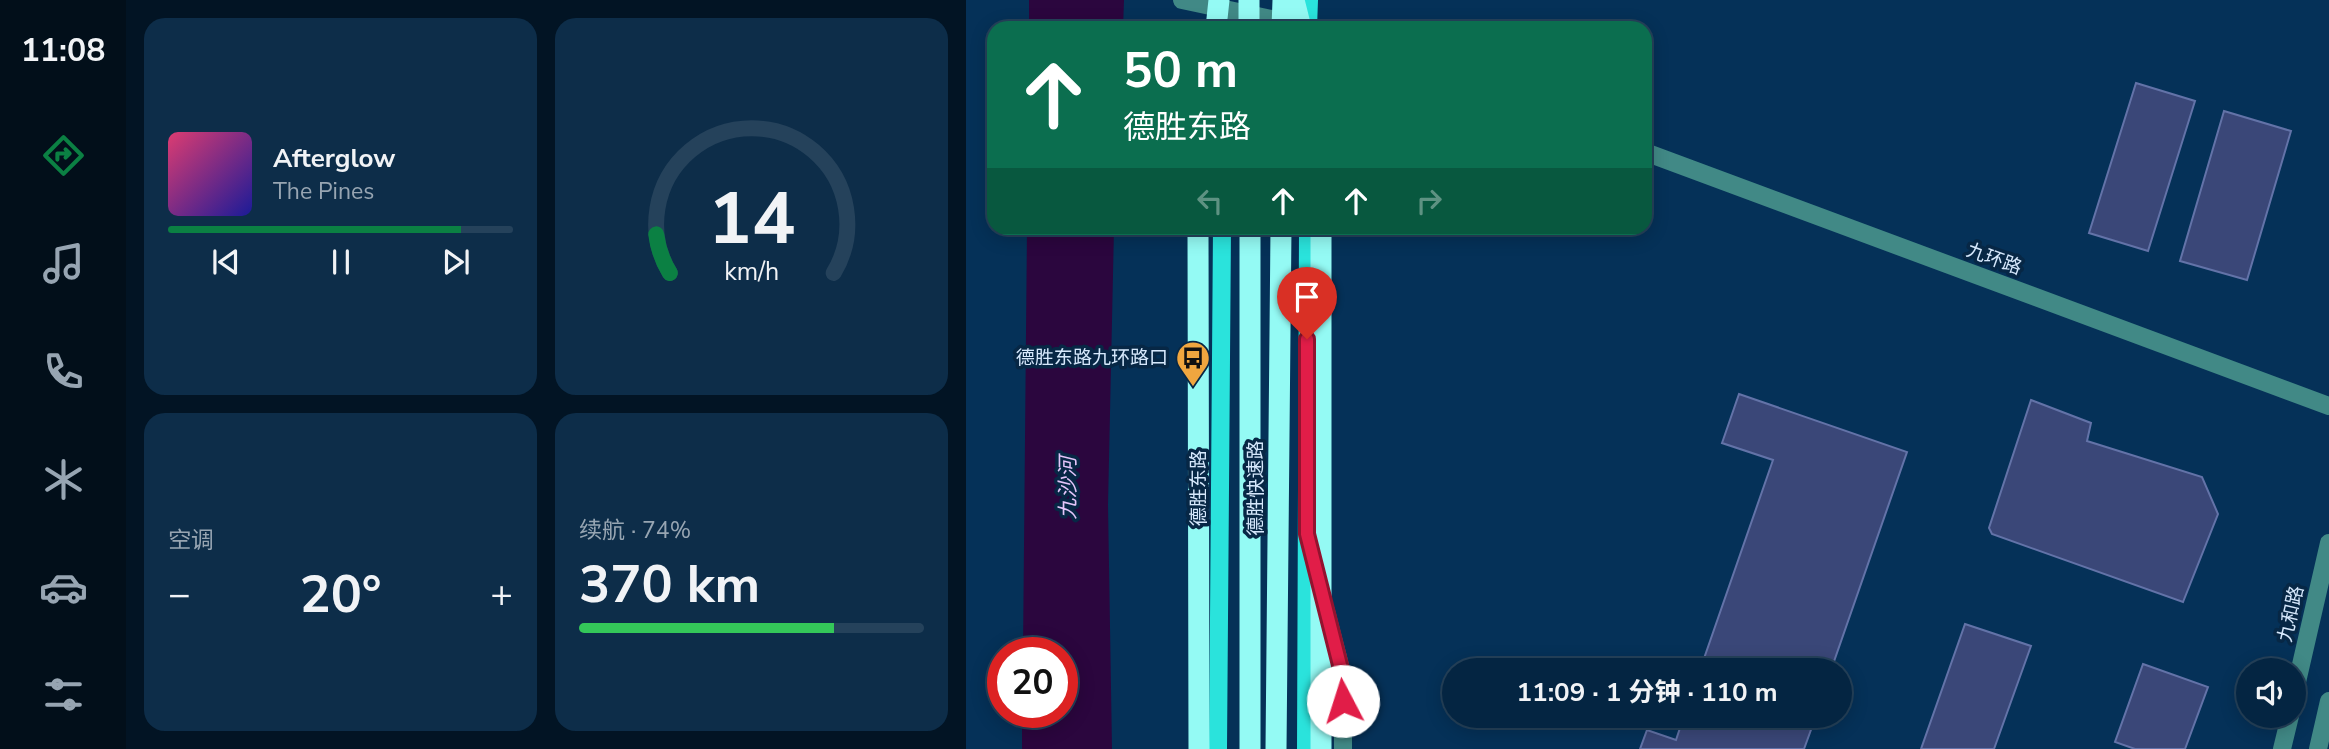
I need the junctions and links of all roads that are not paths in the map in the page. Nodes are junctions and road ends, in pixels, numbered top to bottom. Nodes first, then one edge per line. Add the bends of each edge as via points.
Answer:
1 (1182, 0) edge
2 (1249, 0) edge
3 (1283, 0) edge
4 (1294, 0) edge
5 (1309, 0) edge
6 (1221, 13) edge
7 (1249, 21) edge
8 (1268, 21) edge
9 (1282, 21) edge
10 (1299, 21) edge
11 (1309, 21) edge
12 (1652, 155) edge
13 (1198, 235) edge
14 (1222, 235) edge
15 (1250, 235) edge
16 (1280, 235) edge
17 (1308, 235) edge
18 (1321, 235) edge
19 (2329, 406) edge
20 (1307, 534) junction
21 (2329, 543) edge
22 (2303, 658) edge
23 (2329, 701) edge
24 (2287, 728) edge
25 (1199, 749) edge
26 (1218, 749) edge
27 (1250, 749) edge
28 (1276, 749) edge
29 (1306, 749) edge
30 (1321, 749) edge
31 (1343, 749) edge
32 (2282, 749) edge
33 (2318, 749) edge

1 - 6 street
2 - 7 highway, bridge
3 - 9 highway, bridge
4 - 10 highway, bridge
5 - 11 main road
6 - 8 street
12 - 19 street, 九环路
13 - 25 highway
14 - 26 main road, 德胜东路
15 - 27 highway, 德胜快速路
16 - 28 highway, 德胜快速路
17 - 20 main road
18 - 30 highway, bridge
20 - 29 main road
20 - 31 street via 1343,677
21 - 22 street, 九和路
23 - 33 street
24 - 32 street

